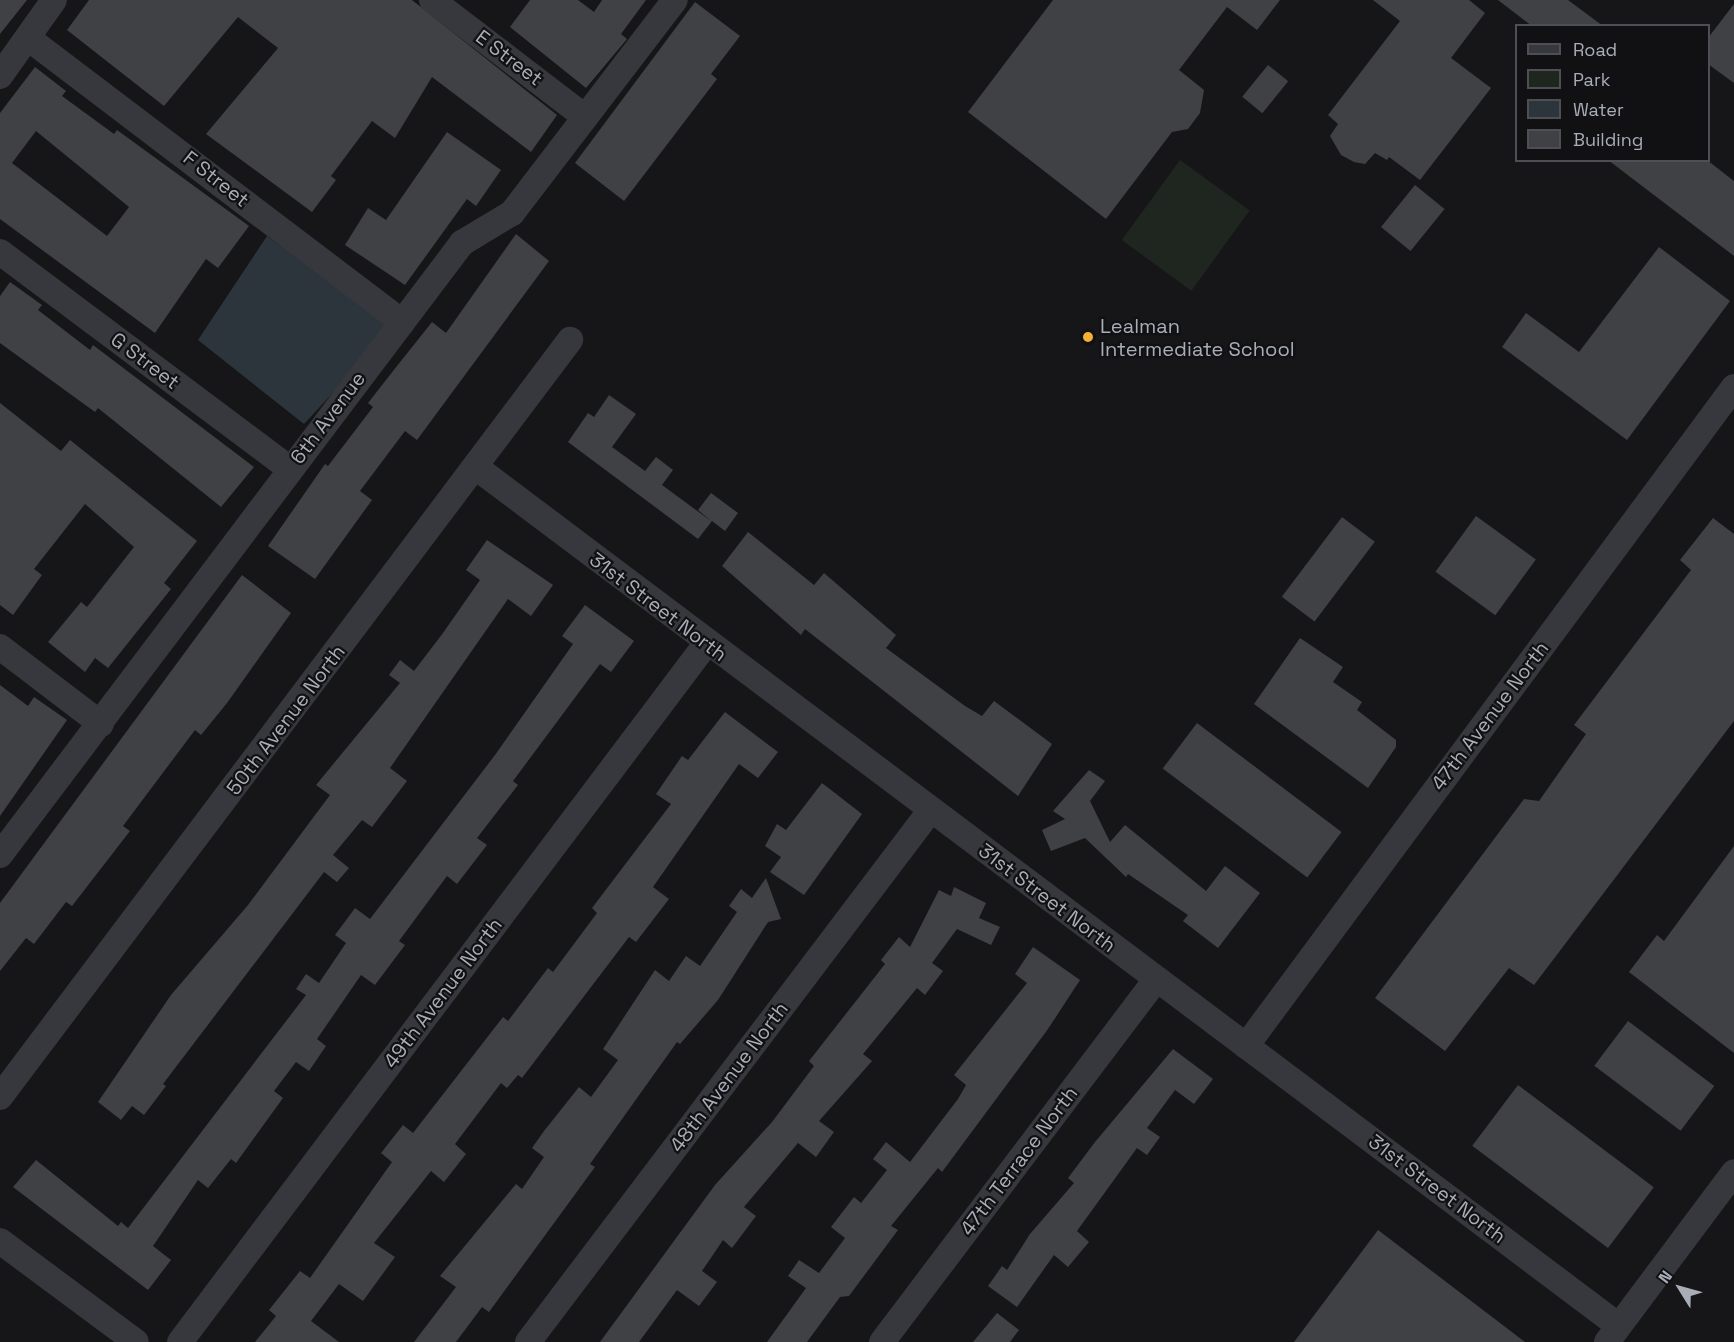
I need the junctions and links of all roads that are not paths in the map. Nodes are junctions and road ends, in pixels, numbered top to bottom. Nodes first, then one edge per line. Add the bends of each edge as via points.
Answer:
1 (54, 0) edge
2 (432, 0) edge
3 (675, 0) edge
4 (28, 38) junction
5 (0, 76) edge
6 (585, 117) junction
7 (0, 252) edge
8 (402, 322) junction
9 (570, 340) dead end
10 (1734, 387) edge
11 (477, 468) junction
12 (290, 469) junction
13 (706, 644) junction
14 (0, 647) edge
15 (101, 724) junction
16 (930, 811) junction
17 (0, 855) edge
18 (1156, 980) junction
19 (1246, 1046) junction
20 (0, 1097) edge
21 (1734, 1172) edge
22 (0, 1242) edge
23 (1613, 1334) edge
24 (136, 1342) edge
25 (180, 1342) edge
26 (528, 1342) edge
27 (882, 1342) edge

1 - 4 street
2 - 6 street, E Street
3 - 6 street, 6th Avenue
4 - 5 street
4 - 8 street, F Street
6 - 8 street, 6th Avenue via 512,213 462,243
7 - 12 street, G Street
8 - 12 street, 6th Avenue
9 - 11 street, 50th Avenue North
10 - 19 street, 47th Avenue North
11 - 13 street, 31st Street North
11 - 20 street, 50th Avenue North
12 - 15 street, 6th Avenue
13 - 16 street, 31st Street North
13 - 25 street, 49th Avenue North
14 - 15 street
15 - 17 street, 6th Avenue
16 - 18 street, 31st Street North
16 - 26 street, 48th Avenue North
18 - 19 street, 31st Street North
18 - 27 street, 47th Terrace North
19 - 23 street, 31st Street North
21 - 23 street
22 - 24 street

